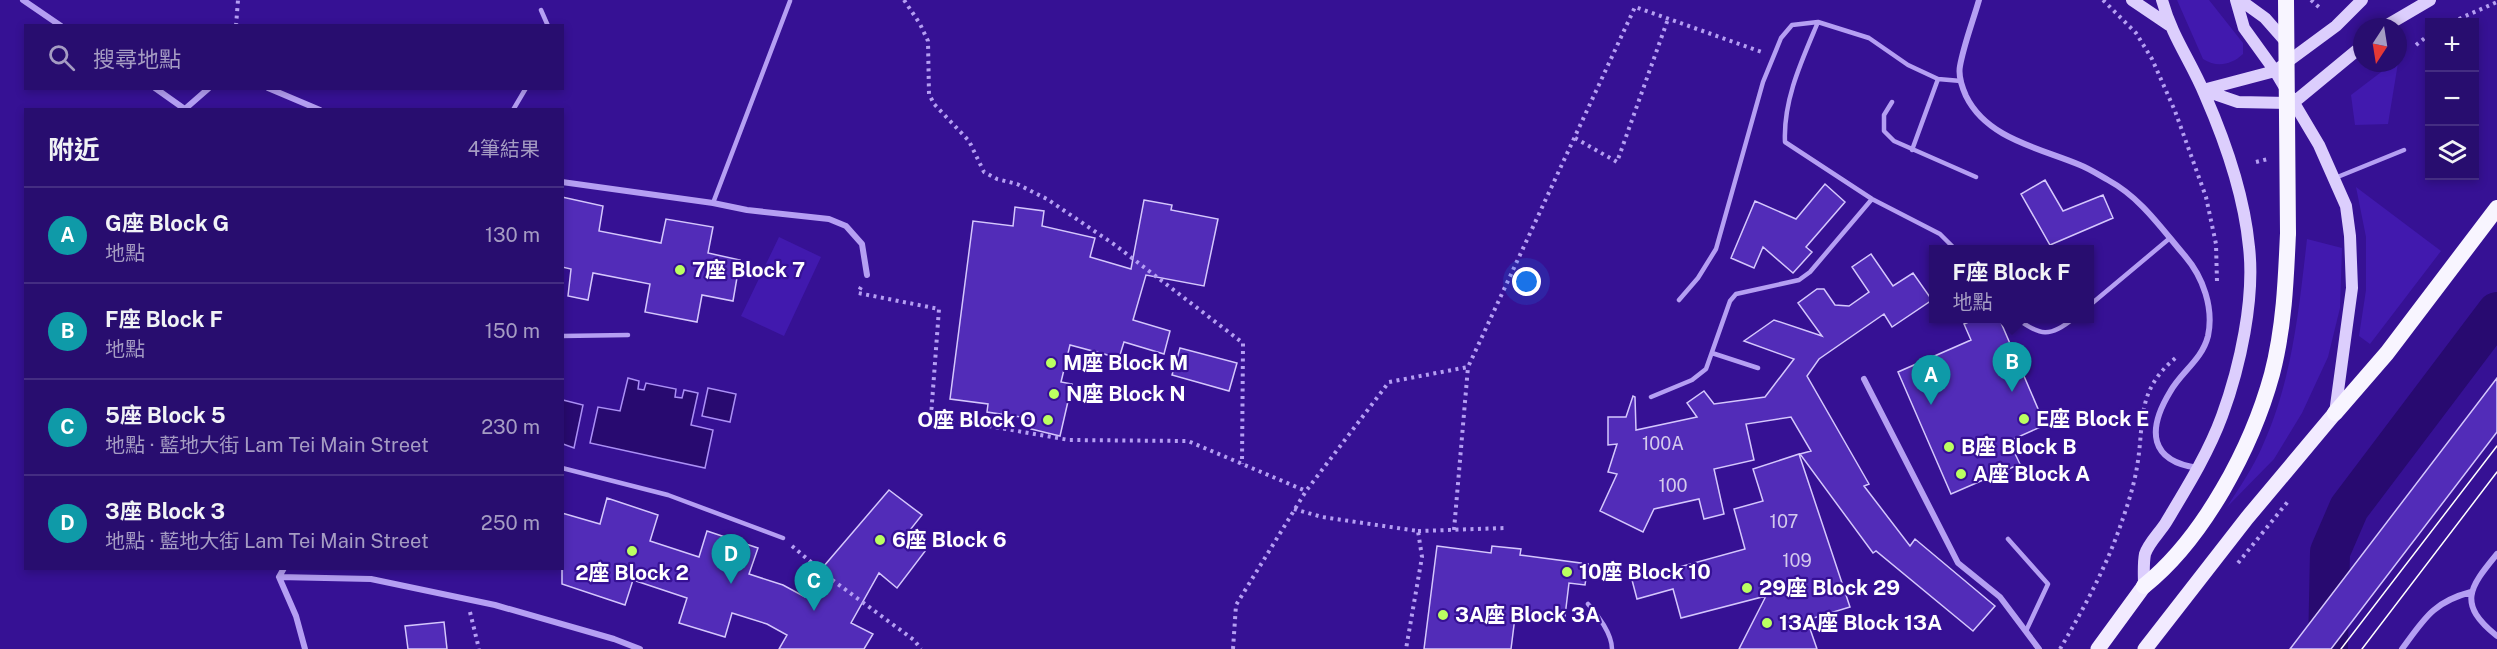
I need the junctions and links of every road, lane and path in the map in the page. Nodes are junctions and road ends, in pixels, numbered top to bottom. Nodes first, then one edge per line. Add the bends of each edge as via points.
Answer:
1 (23, 0) edge
2 (238, 0) edge
3 (904, 0) edge
4 (1979, 0) edge
5 (2103, 0) edge
6 (2132, 0) edge
7 (2162, 0) edge
8 (2238, 0) edge
9 (2286, 0) edge
10 (2320, 0) edge
11 (2362, 0) edge
12 (2430, 0) edge
13 (790, 1) edge
14 (2312, 2) edge
15 (2497, 2) edge
16 (540, 10) dead end
17 (2400, 18) edge
18 (2461, 18) edge
19 (1668, 19) junction
20 (1818, 22) junction
21 (58, 24) edge
22 (236, 24) edge
23 (547, 24) edge
24 (2169, 25) junction
25 (2425, 38) edge
26 (2416, 45) dead end
27 (2353, 53) edge
28 (2298, 55) junction
29 (1773, 56) junction
30 (2275, 71) junction
31 (1938, 79) junction
32 (1961, 81) junction
33 (157, 90) edge
34 (206, 90) edge
35 (273, 90) edge
36 (524, 90) edge
37 (2203, 90) junction
38 (1892, 102) dead end
39 (2293, 103) junction
40 (184, 108) edge
41 (186, 108) edge
42 (315, 108) edge
43 (514, 108) edge
44 (1575, 138) junction
45 (1912, 150) junction
46 (2404, 150) dead end
47 (1976, 177) dead end
48 (2335, 178) junction
49 (564, 182) edge
50 (1872, 199) junction
51 (712, 202) junction
52 (2493, 213) edge
53 (2170, 238) junction
54 (1951, 245) edge
55 (867, 275) joint
56 (2205, 293) junction
57 (1679, 300) dead end
58 (2094, 302) edge
59 (2022, 323) edge
60 (2066, 323) edge
61 (628, 335) dead end
62 (564, 336) edge
63 (1712, 353) junction
64 (2181, 354) dead end
65 (1468, 367) junction
66 (1758, 368) dead end
67 (1864, 379) dead end
68 (1651, 398) dead end
69 (2335, 413) junction
70 (1242, 464) junction
71 (2199, 468) junction
72 (564, 469) edge
73 (1306, 491) junction
74 (2293, 495) dead end
75 (1294, 509) junction
76 (1506, 528) dead end
77 (1454, 530) junction
78 (1418, 531) junction
79 (783, 538) joint
80 (2008, 539) dead end
81 (2497, 554) edge
82 (2235, 567) dead end
83 (283, 570) edge
84 (279, 577) junction
85 (2144, 586) junction
86 (2471, 592) junction
87 (1588, 604) dead end
88 (472, 622) dead end
89 (2026, 631) junction
90 (2497, 636) edge
91 (304, 649) edge
92 (479, 649) edge
93 (640, 649) edge
94 (921, 649) edge
95 (1233, 649) edge
96 (1406, 649) edge
97 (1612, 649) edge
98 (2039, 649) edge
99 (2060, 649) edge
100 (2098, 649) edge
101 (2145, 649) edge
102 (2402, 649) edge

1 - 21 street
2 - 22 path
3 - 70 path via 928,41 929,94 969,141 984,172 1047,200 1115,245 1243,343
4 - 32 street via 1960,67
5 - 56 path via 2136,33 2152,59 2206,197 2218,266 2217,289
6 - 24 main road
7 - 24 main road
8 - 28 main road via 2265,18
8 - 30 main road via 2244,28
9 - 85 highway, bridge via 2288,233 2284,304 2272,373 2230,475 2170,563
10 - 14 path via 2322,10
11 - 28 main road
12 - 17 main road
13 - 51 lane
15 - 18 path
16 - 23 lane
19 - 29 path
19 - 44 path via 1635,7
19 - 44 path via 1617,162
20 - 29 lane via 1792,26
20 - 31 lane via 1869,38 1908,65
20 - 50 lane via 1787,106 1785,142
24 - 37 main road
25 - 26 path
27 - 39 main road
28 - 30 main road
29 - 57 lane via 1716,249
30 - 37 main road
30 - 39 main road
31 - 32 lane
31 - 45 lane
32 - 53 street via 1972,108 1993,127 2110,181 2140,202
33 - 40 street
34 - 41 street
35 - 42 street
36 - 43 lane
37 - 39 main road via 2238,102
37 - 71 main road via 2238,189 2250,248 2250,279 2231,391
38 - 45 lane via 1884,115 1884,131
39 - 48 main road
44 - 65 path
45 - 47 lane
46 - 48 lane
48 - 69 main road via 2346,206 2352,268
49 - 51 street
50 - 54 lane via 1940,234
50 - 63 lane via 1799,280 1736,294
51 - 55 street via 829,219 846,226 862,244
52 - 69 highway
53 - 56 street via 2188,259
53 - 58 lane
55 - 70 path via 858,293 939,309 931,416 1069,440 1188,441
56 - 71 street via 2210,316 2205,345 2170,392 2157,428 2160,451 2167,458 2175,464
59 - 60 lane via 2034,332 2050,333
61 - 62 lane
63 - 66 lane
63 - 68 lane via 1706,369 1692,380
64 - 99 path via 2159,375 2146,397 2137,467 2123,518 2090,596
65 - 73 path via 1389,382
65 - 77 path
67 - 89 street via 1958,563 2000,597
69 - 101 main road
70 - 73 path
71 - 85 main road via 2145,553
72 - 79 lane via 668,495
73 - 75 path
74 - 82 path
75 - 78 path
75 - 95 path via 1236,605
76 - 77 path
77 - 78 path
78 - 96 path via 1422,557
79 - 94 path
80 - 89 lane via 2048,584
81 - 86 street via 2476,579
83 - 84 street
84 - 91 street via 296,616
84 - 93 street via 371,579 495,605
85 - 100 main road
86 - 90 street via 2476,616
86 - 102 street via 2453,596 2428,613
87 - 97 lane via 1612,642
88 - 92 path
89 - 98 street

